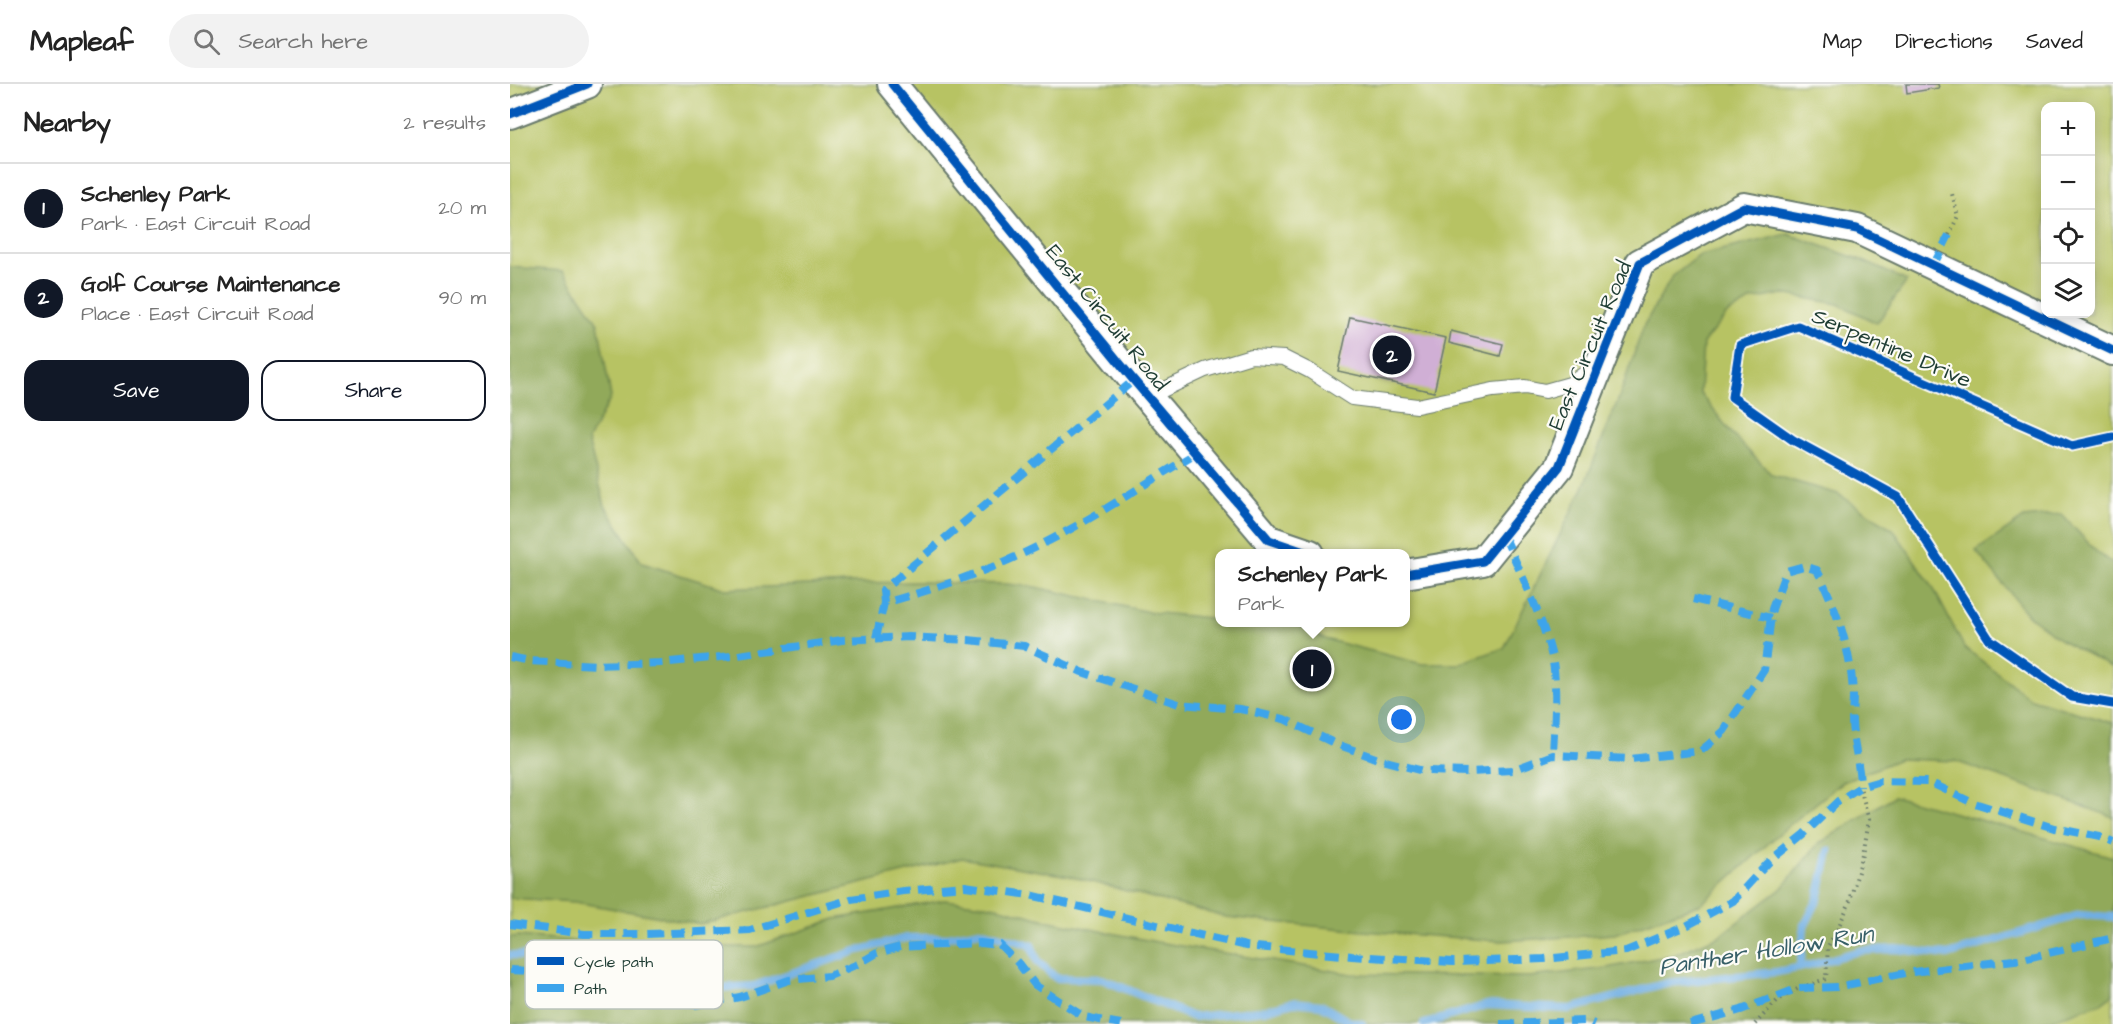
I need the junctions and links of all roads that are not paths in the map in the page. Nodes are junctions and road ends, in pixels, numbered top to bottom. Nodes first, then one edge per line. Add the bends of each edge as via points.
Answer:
1 (587, 84) edge
2 (892, 84) edge
3 (510, 114) edge
4 (2113, 351) edge
5 (1601, 362) junction
6 (1148, 397) junction
7 (1295, 549) edge
8 (1410, 573) edge

1 - 3 street
2 - 6 street, East Circuit Road
4 - 5 street, East Circuit Road via 1857,230 1744,207 1640,263
5 - 6 lane via 1570,384 1545,391 1525,387 1493,390 1417,406 1352,398 1284,358 1251,356 1205,370
5 - 8 street, East Circuit Road via 1559,467 1483,561
6 - 7 street, East Circuit Road via 1269,540

